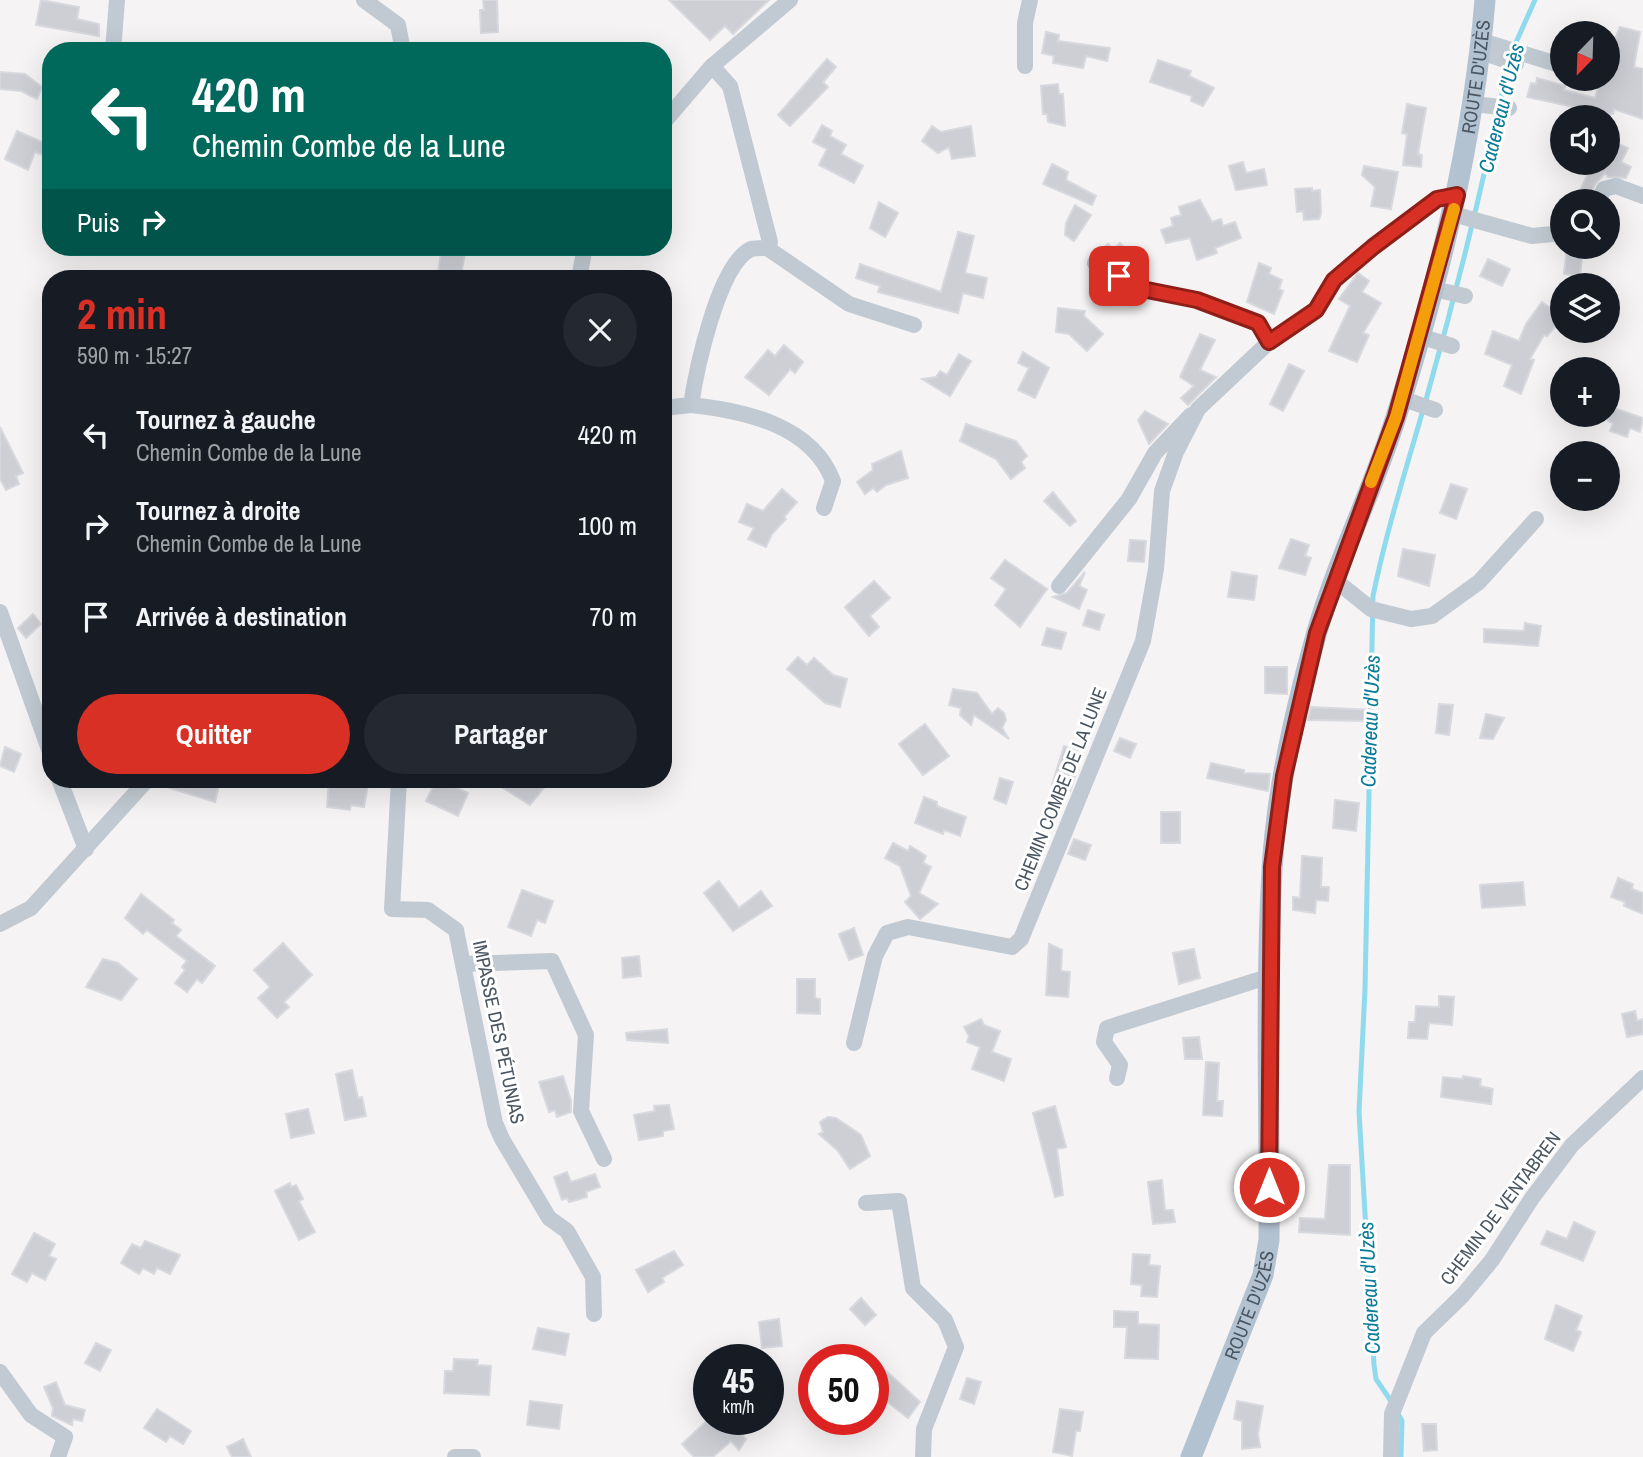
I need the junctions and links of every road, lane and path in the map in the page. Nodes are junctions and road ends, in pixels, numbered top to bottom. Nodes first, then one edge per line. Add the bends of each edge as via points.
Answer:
1 (117, 0) edge
2 (364, 0) edge
3 (790, 0) edge
4 (1030, 0) edge
5 (1485, 0) edge
6 (114, 42) edge
7 (401, 42) edge
8 (1500, 53) junction
9 (1550, 63) edge
10 (712, 66) junction
11 (1026, 66) dead end
12 (1480, 104) junction
13 (1509, 108) dead end
14 (672, 113) edge
15 (1604, 189) edge
16 (1643, 196) edge
17 (1457, 209) junction
18 (1550, 234) edge
19 (767, 248) junction
20 (1096, 263) dead end
21 (1438, 290) junction
22 (1465, 296) dead end
23 (914, 325) dead end
24 (1426, 338) junction
25 (1269, 342) junction
26 (1452, 346) dead end
27 (1408, 401) junction
28 (691, 405) junction
29 (672, 407) edge
30 (1198, 410) junction
31 (1435, 410) dead end
32 (824, 508) dead end
33 (1536, 519) dead end
34 (1335, 580) junction
35 (1059, 586) dead end
36 (0, 612) edge
37 (42, 730) edge
38 (62, 788) edge
39 (140, 788) edge
40 (399, 788) edge
41 (86, 849) junction
42 (0, 924) edge
43 (463, 964) junction
44 (1270, 976) junction
45 (854, 1043) dead end
46 (1118, 1078) dead end
47 (1643, 1078) edge
48 (604, 1159) dead end
49 (866, 1203) dead end
50 (594, 1314) dead end
51 (0, 1372) edge
52 (58, 1457) edge
53 (455, 1457) edge
54 (473, 1457) edge
55 (923, 1457) edge
56 (1191, 1457) edge
57 (1391, 1457) edge

1 - 6 street
2 - 7 street via 398,25
3 - 10 street
4 - 11 street via 1025,23
5 - 8 main road, ROUTE D'UZÈS
8 - 9 street
8 - 12 main road, ROUTE D'UZÈS
10 - 14 street
10 - 19 street via 730,86 770,242
12 - 13 street
12 - 17 main road, ROUTE D'UZÈS
15 - 16 street via 1616,186
17 - 18 street via 1484,224 1532,236
17 - 21 main road, ROUTE D'UZÈS
17 - 25 street, CHEMIN COMBE DE LA LUNE via 1437,199 1334,280 1316,310
19 - 23 street via 849,304
19 - 28 street via 751,249 725,283 696,368
20 - 25 street via 1142,289 1197,300 1258,323
21 - 22 street
21 - 24 main road, ROUTE D'UZÈS
24 - 26 street
24 - 27 main road, ROUTE D'UZÈS
25 - 30 street, CHEMIN COMBE DE LA LUNE
27 - 31 street
27 - 34 main road, ROUTE D'UZÈS
28 - 29 street
28 - 32 street via 736,410 807,443 826,461 833,481
30 - 35 street, CHEMIN COMBE DE LA LUNE via 1155,453 1129,499
30 - 45 street, CHEMIN COMBE DE LA LUNE via 1162,491 1156,569 1143,641 1021,939 1012,947 908,927 887,933 875,956
33 - 34 street via 1479,582 1432,616 1411,619 1378,611
34 - 44 main road, ROUTE D'UZÈS via 1317,633 1284,776 1272,867
36 - 37 street
38 - 41 street
39 - 41 street
40 - 43 street, IMPASSE DES PÉTUNIAS via 392,909 428,910 456,930
41 - 42 street via 31,908
43 - 48 street via 552,961 586,1035 581,1111
43 - 50 street, IMPASSE DES PÉTUNIAS via 495,1123 549,1218 568,1231 593,1277
44 - 46 street via 1107,1028 1104,1042 1120,1065
44 - 56 main road, ROUTE D'UZÈS via 1269,1240 1263,1275
47 - 57 street, CHEMIN DE VENTABREN via 1572,1145 1492,1260 1424,1333 1395,1407
49 - 55 street via 899,1201 913,1288 944,1320 956,1347 924,1429
51 - 52 street via 31,1415 65,1437
53 - 54 street

